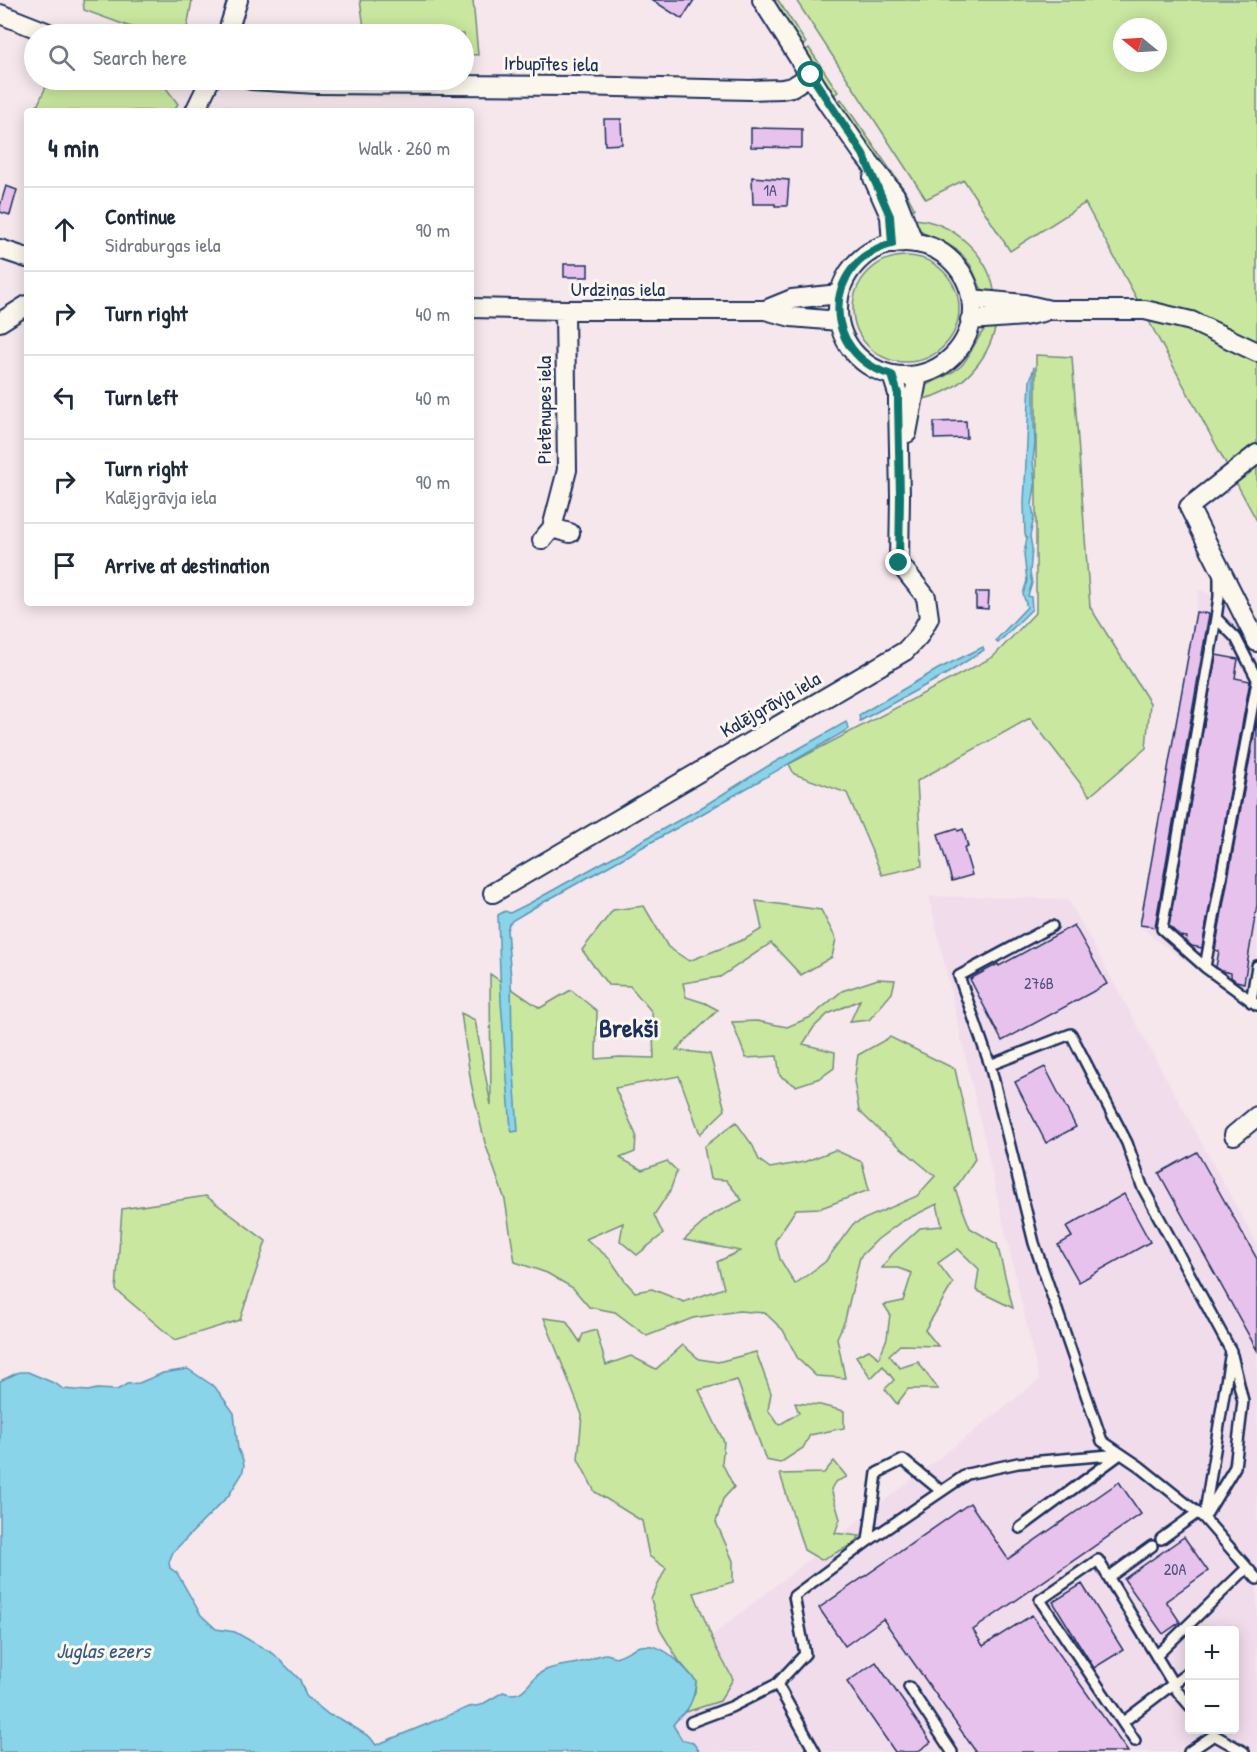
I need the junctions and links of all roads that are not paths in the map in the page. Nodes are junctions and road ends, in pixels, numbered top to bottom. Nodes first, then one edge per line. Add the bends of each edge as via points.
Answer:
1 (238, 0) edge
2 (762, 0) edge
3 (0, 14) edge
4 (26, 24) edge
5 (230, 24) edge
6 (811, 75) junction
7 (474, 85) edge
8 (205, 90) edge
9 (196, 108) edge
10 (863, 154) junction
11 (914, 243) junction
12 (892, 244) junction
13 (0, 249) edge
14 (24, 257) edge
15 (839, 294) junction
16 (971, 299) junction
17 (24, 307) edge
18 (474, 308) edge
19 (565, 310) junction
20 (765, 310) junction
21 (1050, 310) junction
22 (970, 320) junction
23 (839, 321) junction
24 (0, 322) edge
25 (1257, 352) edge
26 (892, 375) junction
27 (918, 375) junction
28 (1257, 454) edge
29 (900, 479) junction
30 (570, 533) dead end
31 (1219, 569) junction
32 (1216, 618) junction
33 (1257, 642) edge
34 (1257, 680) edge
35 (493, 893) dead end
36 (1052, 926) dead end
37 (1257, 966) edge
38 (1205, 967) junction
39 (1254, 1004) edge
40 (990, 1065) junction
41 (1257, 1116) edge
42 (1234, 1135) dead end
43 (1231, 1351) junction
44 (1121, 1454) junction
45 (941, 1491) junction
46 (1201, 1515) junction
47 (1020, 1528) dead end
48 (1161, 1539) dead end
49 (868, 1541) junction
50 (1152, 1546) dead end
51 (1247, 1568) junction
52 (1108, 1577) junction
53 (1257, 1579) edge
54 (1156, 1656) junction
55 (1185, 1675) edge
56 (777, 1684) junction
57 (1173, 1684) junction
58 (909, 1687) dead end
59 (1185, 1700) edge
60 (691, 1722) dead end
61 (1123, 1722) junction
62 (1210, 1734) edge
63 (1215, 1734) edge
64 (1135, 1741) dead end
65 (815, 1752) edge
66 (952, 1752) edge
67 (1189, 1752) edge
68 (1244, 1752) edge

1 - 5 street
2 - 6 street
3 - 4 street
6 - 7 street, Irbupītes iela via 792,87 750,90
6 - 10 street
8 - 9 street
10 - 11 street via 895,195
10 - 12 street via 890,216
11 - 12 street
11 - 16 street via 934,249 952,262
12 - 15 street via 858,261
13 - 14 street
15 - 20 street, Urdziņas iela via 792,299
15 - 23 street
16 - 21 street
16 - 22 street
17 - 24 street
18 - 19 street, Urdziņas iela
19 - 20 street, Urdziņas iela
19 - 30 street, Pietēnupes iela via 567,470 547,534
20 - 23 street, Urdziņas iela via 791,317
21 - 22 street
21 - 25 street via 1145,310 1191,321
22 - 27 street via 963,342 948,360
23 - 26 street via 845,340 857,356
26 - 27 street
26 - 29 street, Kalējgrāvja iela via 898,394
27 - 29 street, Kalējgrāvja iela
28 - 31 street via 1189,507
29 - 35 street, Kalējgrāvja iela via 899,563 926,597 929,618 905,651
31 - 32 lane
31 - 33 street
32 - 34 lane via 1236,638
32 - 38 lane via 1162,929
34 - 38 lane
36 - 40 lane via 959,976
37 - 39 lane
38 - 39 lane
40 - 43 lane via 1071,1034 1127,1143 1142,1186
40 - 44 lane via 1034,1243 1102,1441
41 - 42 street
43 - 46 lane
43 - 46 lane via 1243,1401 1235,1467
44 - 45 lane via 1018,1463 967,1474
44 - 46 lane
44 - 47 lane
45 - 49 lane
45 - 49 lane via 903,1460 877,1473
46 - 48 lane
46 - 51 lane
49 - 56 lane via 794,1596 805,1654
50 - 52 lane
51 - 53 lane
51 - 54 lane
52 - 54 lane
52 - 61 lane via 1098,1560 1040,1600
54 - 57 lane
55 - 57 lane
56 - 60 lane
56 - 65 lane
57 - 59 lane
57 - 61 lane
58 - 66 lane
61 - 64 lane
62 - 67 lane
63 - 68 lane

